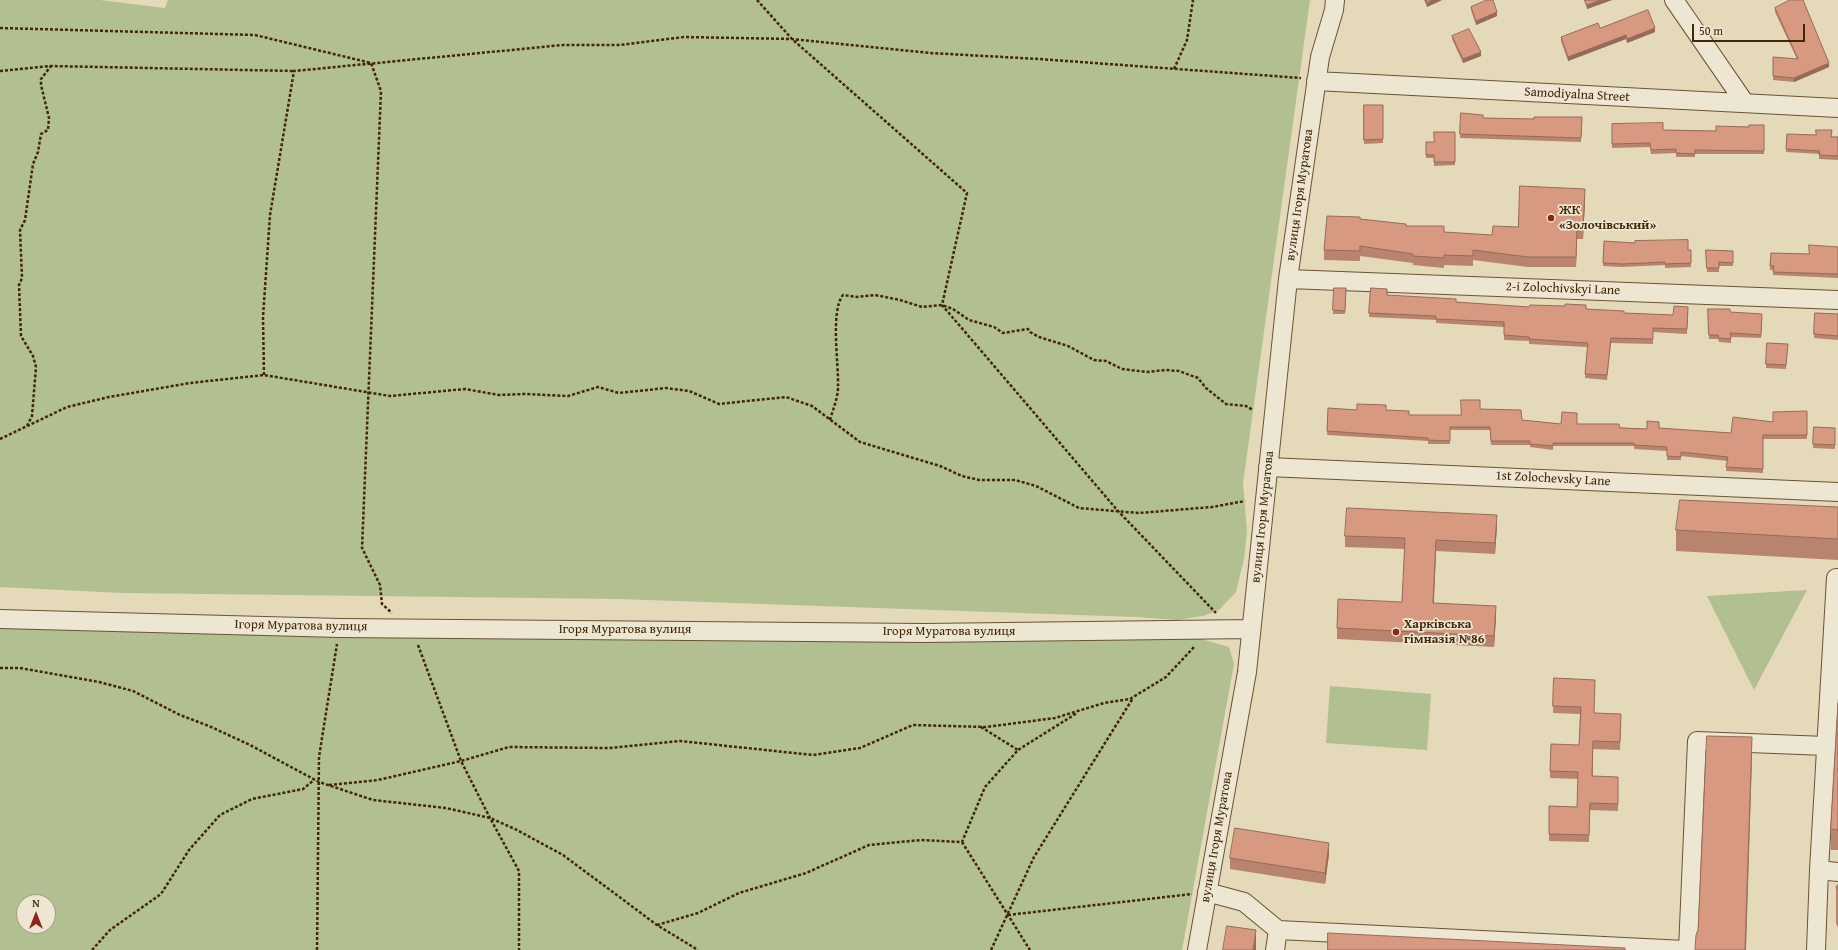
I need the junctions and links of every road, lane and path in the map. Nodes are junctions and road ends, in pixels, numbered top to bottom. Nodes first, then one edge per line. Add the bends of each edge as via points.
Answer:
1 (757, 0) edge
2 (1193, 0) edge
3 (1335, 0) edge
4 (1674, 0) edge
5 (0, 28) edge
6 (792, 39) junction
7 (371, 63) junction
8 (51, 66) junction
9 (1174, 69) junction
10 (0, 71) edge
11 (294, 71) junction
12 (1316, 81) junction
13 (1745, 103) junction
14 (1838, 108) edge
15 (1288, 279) junction
16 (1838, 300) edge
17 (942, 305) junction
18 (264, 375) junction
19 (369, 393) junction
20 (1253, 410) dead end
21 (830, 420) junction
22 (27, 426) junction
23 (0, 439) edge
24 (1268, 467) junction
25 (1838, 492) edge
26 (1245, 501) dead end
27 (1118, 511) junction
28 (1836, 578) dead end
29 (382, 604) dead end
30 (0, 619) edge
31 (340, 628) junction
32 (412, 628) junction
33 (1213, 629) junction
34 (1231, 629) junction
35 (1251, 629) junction
36 (0, 668) edge
37 (1134, 697) junction
38 (1080, 711) junction
39 (981, 726) junction
40 (1826, 746) junction
41 (1018, 750) junction
42 (461, 761) junction
43 (314, 780) junction
44 (319, 782) junction
45 (329, 785) junction
46 (490, 818) junction
47 (962, 842) junction
48 (1819, 870) junction
49 (1838, 872) edge
50 (1207, 892) junction
51 (1008, 915) junction
52 (657, 925) junction
53 (1278, 930) junction
54 (92, 950) edge
55 (317, 950) edge
56 (519, 950) edge
57 (698, 950) edge
58 (991, 950) edge
59 (1030, 950) edge
60 (1197, 950) edge
61 (1275, 950) edge
62 (1687, 950) edge
63 (1816, 950) edge

1 - 6 path
2 - 9 path via 1187,40
3 - 12 street, вулиця Ігоря Муратова
4 - 13 street
5 - 7 path via 255,35
6 - 7 path via 684,37 620,45 563,45
6 - 9 path via 930,53
6 - 17 path via 967,193
7 - 11 path
7 - 19 path via 381,91
8 - 10 path
8 - 11 path
8 - 22 path via 41,79 49,118 48,130 41,134 33,164 25,220 20,230 21,336 33,356 36,367 32,416
9 - 12 path
11 - 18 path via 270,215 263,317
12 - 13 street, Samodiyalna Street
12 - 15 street, вулиця Ігоря Муратова
13 - 14 street, Samodiyalna Street
15 - 16 street, 2-i Zolochivskyi Lane
15 - 24 street, вулиця Ігоря Муратова
17 - 20 path via 969,320 994,327 1003,333 1028,329 1035,335 1122,369 1147,372 1179,371 1198,378 1226,404 1246,406
17 - 21 path via 922,307 875,295 843,295 838,304 837,319 838,396
17 - 27 path
18 - 19 path
18 - 22 path via 190,383 109,397 67,408
19 - 21 path via 390,396 465,389 499,395 568,396 598,387 619,393 666,388 689,391 719,404 786,397 812,406
19 - 29 path via 362,548 380,585
21 - 27 path via 860,442 940,466 962,476 979,480 1015,480 1036,486 1078,508
22 - 23 path
24 - 25 street, 1st Zolochevsky Lane
24 - 35 street, вулиця Ігоря Муратова
26 - 27 path via 1212,507 1139,513
27 - 34 path
28 - 40 street
30 - 31 street, Ігоря Муратова вулиця
31 - 32 street, Ігоря Муратова вулиця
31 - 44 path via 319,757
32 - 33 street, Ігоря Муратова вулиця via 924,633
32 - 42 path
33 - 34 street, Ігоря Муратова вулиця
33 - 37 path via 1166,677
34 - 35 street, Ігоря Муратова вулиця
35 - 50 street, вулиця Ігоря Муратова via 1247,672
36 - 43 path via 20,668 134,691 180,715 250,744
37 - 38 path
37 - 51 path via 1034,857
38 - 39 path via 1055,718
38 - 41 path
39 - 41 path
39 - 42 path via 913,725 860,748 813,755 680,741 609,748 509,747
40 - 48 street
40 - 62 street via 1697,741
41 - 47 path via 985,787
42 - 45 path via 378,780
42 - 46 path
43 - 44 path
43 - 54 path via 303,789 252,799 220,815 189,850 161,894 110,930
44 - 45 path
44 - 55 path
45 - 46 path via 373,800 446,808
46 - 52 path via 563,856
46 - 56 path via 519,871
47 - 51 path
47 - 52 path via 921,840 869,845 806,873 739,893 698,913
48 - 49 street
48 - 63 street
50 - 51 path
50 - 53 street via 1244,902
50 - 60 street, вулиця Ігоря Муратова
51 - 58 path
51 - 59 path
52 - 57 path
53 - 61 street
53 - 62 street

